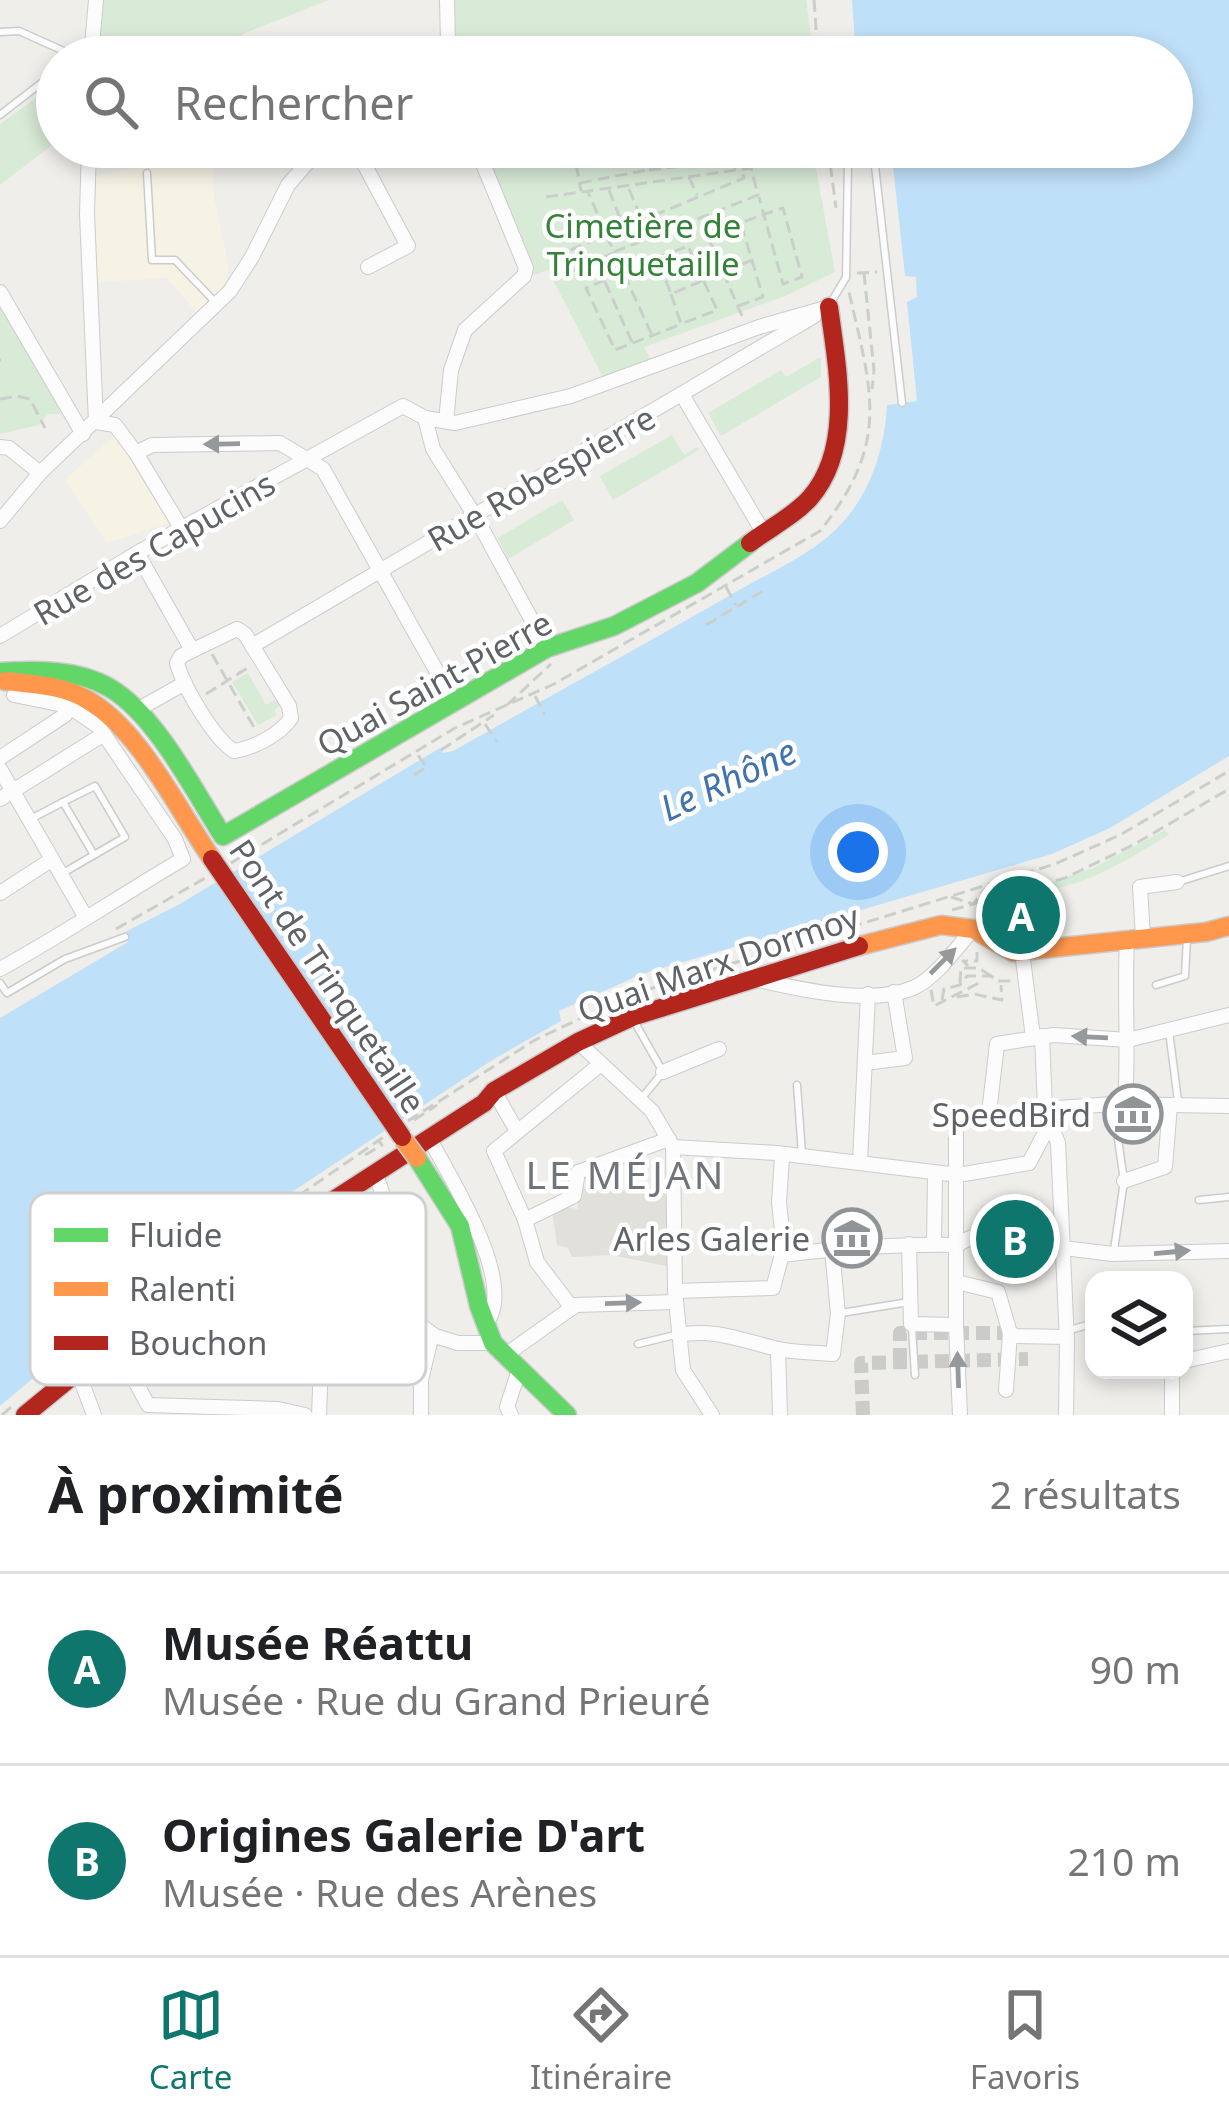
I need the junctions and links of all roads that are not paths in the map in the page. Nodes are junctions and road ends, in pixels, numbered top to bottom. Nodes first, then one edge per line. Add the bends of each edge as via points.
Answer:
1 (96, 0) edge
2 (447, 0) edge
3 (0, 32) edge
4 (92, 36) edge
5 (450, 36) edge
6 (36, 40) edge
7 (36, 87) edge
8 (0, 115) edge
9 (89, 168) edge
10 (303, 168) edge
11 (366, 168) edge
12 (485, 168) edge
13 (848, 168) edge
14 (875, 168) edge
15 (147, 172) dead end
16 (368, 267) dead end
17 (0, 292) edge
18 (217, 304) junction
19 (829, 307) junction
20 (683, 396) junction
21 (902, 404) dead end
22 (425, 418) junction
23 (446, 421) junction
24 (96, 422) junction
25 (83, 434) junction
26 (0, 447) edge
27 (136, 453) junction
28 (306, 458) junction
29 (40, 473) junction
30 (476, 516) junction
31 (0, 521) edge
32 (183, 531) junction
33 (764, 532) junction
34 (136, 554) junction
35 (382, 569) junction
36 (0, 636) edge
37 (199, 646) junction
38 (252, 646) junction
39 (547, 648) junction
40 (4, 682) edge
41 (185, 683) junction
42 (454, 702) junction
43 (68, 706) junction
44 (137, 710) junction
45 (104, 734) junction
46 (0, 758) edge
47 (0, 769) edge
48 (6, 795) edge
49 (63, 802) junction
50 (28, 820) junction
51 (94, 855) junction
52 (51, 860) junction
53 (1229, 866) edge
54 (60, 875) junction
55 (1177, 883) joint
56 (0, 893) edge
57 (85, 916) junction
58 (1229, 926) edge
59 (973, 928) junction
60 (1187, 934) junction
61 (125, 938) dead end
62 (1135, 938) junction
63 (1022, 952) junction
64 (0, 969) edge
65 (754, 979) junction
66 (0, 983) edge
67 (1156, 986) dead end
68 (894, 992) junction
69 (868, 994) junction
70 (1229, 1015) edge
71 (632, 1017) junction
72 (1168, 1030) junction
73 (1037, 1037) junction
74 (1128, 1040) junction
75 (578, 1042) junction
76 (718, 1048) dead end
77 (598, 1062) junction
78 (865, 1063) junction
79 (663, 1072) junction
80 (797, 1085) dead end
81 (494, 1091) junction
82 (641, 1099) junction
83 (1119, 1104) junction
84 (1174, 1105) junction
85 (1229, 1106) edge
86 (1053, 1115) junction
87 (428, 1124) junction
88 (517, 1131) junction
89 (671, 1143) junction
90 (782, 1157) junction
91 (376, 1158) junction
92 (802, 1158) junction
93 (860, 1162) junction
94 (935, 1174) junction
95 (958, 1175) junction
96 (1124, 1181) junction
97 (334, 1193) edge
98 (384, 1193) edge
99 (1229, 1197) edge
100 (1199, 1200) dead end
101 (525, 1220) junction
102 (909, 1244) junction
103 (934, 1244) junction
104 (956, 1245) junction
105 (832, 1249) junction
106 (1061, 1250) junction
107 (1229, 1251) edge
108 (1113, 1254) junction
109 (782, 1256) junction
110 (957, 1282) junction
111 (675, 1297) junction
112 (909, 1302) junction
113 (572, 1308) junction
114 (838, 1314) junction
115 (484, 1324) junction
116 (911, 1324) junction
117 (956, 1325) junction
118 (1085, 1327) edge
119 (1229, 1329) edge
120 (426, 1330) edge
121 (1193, 1331) edge
122 (1010, 1333) junction
123 (432, 1334) junction
124 (1067, 1334) junction
125 (678, 1335) junction
126 (638, 1343) dead end
127 (778, 1350) junction
128 (1229, 1352) edge
129 (505, 1357) junction
130 (1193, 1358) edge
131 (426, 1359) edge
132 (915, 1375) dead end
133 (1172, 1379) edge
134 (60, 1385) edge
135 (83, 1385) edge
136 (137, 1385) edge
137 (320, 1385) edge
138 (1006, 1390) dead end
139 (166, 1410) edge
140 (24, 1412) edge
141 (565, 1413) edge
142 (94, 1415) edge
143 (305, 1415) edge
144 (319, 1415) edge
145 (511, 1415) edge
146 (542, 1415) edge
147 (712, 1415) edge
148 (780, 1415) edge
149 (960, 1415) edge
150 (1066, 1415) edge
151 (1172, 1415) edge

1 - 4 street
2 - 5 street
3 - 6 lane
7 - 8 lane
9 - 24 street
10 - 18 street
11 - 16 street via 408,246
12 - 23 street via 526,268 465,330
13 - 19 lane via 847,276
14 - 21 lane
15 - 18 lane via 152,260 175,260
17 - 25 street
18 - 24 street
19 - 20 street, Rue Robespierre
19 - 23 street via 571,396
19 - 33 street, Quai Saint-Pierre via 838,428 810,498
20 - 30 street, Rue Robespierre
20 - 33 street
22 - 23 street
22 - 28 street, Rue des Capucins via 403,406
22 - 30 street via 434,449
24 - 25 street
24 - 27 street via 115,425
25 - 29 street
26 - 29 street
28 -> 27 street via 280,443 156,445
27 - 32 street
28 - 32 street, Rue des Capucins
28 - 35 street via 323,469
29 - 31 street
30 - 35 street, Rue Robespierre
30 - 39 street
32 - 34 street, Rue des Capucins
33 - 39 street, Quai Saint-Pierre via 697,584 614,626
34 - 36 street, Rue des Capucins
34 - 37 street
35 - 38 street, Rue Robespierre
35 - 42 street
37 - 38 street via 237,629
37 - 41 street via 177,663
38 - 41 street via 291,718 262,741 234,751 222,744
39 - 42 street, Quai Saint-Pierre
40 - 43 street
40 - 44 street via 43,670 84,678
40 - 115 street, Pont de Trinquetaille, bridge via 91,701 126,734 460,1226
41 - 44 street
42 - 44 street, Quai Saint-Pierre via 232,839
43 - 45 street
43 - 46 street via 65,716
45 - 48 street
45 - 57 street via 183,859
47 - 48 street
48 - 50 street
49 - 50 lane
49 - 51 lane
49 - 51 lane via 95,786 125,837
50 - 52 street
51 - 54 lane
52 - 54 street
52 - 56 street
53 - 55 lane
54 - 57 street
55 - 62 street via 1140,887
57 - 64 street
58 - 60 street
59 - 63 street
59 - 65 street, Quai Marx Dormoy via 911,930
68 -> 59 street via 916,987
60 - 62 street
60 - 67 lane via 1185,976
61 - 66 lane via 7,992
62 - 63 street
62 - 74 street via 1124,997
63 - 73 street
65 - 69 street
65 - 71 street, Quai Marx Dormoy
68 - 69 street
68 - 78 street via 905,1058
69 - 78 street
70 - 72 street
71 - 75 street, Quai Marx Dormoy
71 - 79 lane
72 - 74 street
72 - 84 lane
74 -> 73 street
73 - 86 street
73 - 95 street via 997,1044 989,1113 956,1123
74 - 83 street
75 - 77 street
75 - 81 street, Quai Marx Dormoy
76 - 79 street
77 - 82 street
77 - 88 street
78 - 93 street
79 - 82 lane
80 - 92 lane
81 - 87 street, Quai Marx Dormoy
81 - 88 street
82 - 89 street
83 - 84 street
83 - 86 street
83 - 96 lane
84 - 85 street
84 - 96 street via 1165,1167
86 - 95 street via 1029,1163
86 - 106 street
87 - 91 street, Quai Marx Dormoy
87 - 115 street via 478,1226 495,1297
88 - 101 street via 494,1151
89 - 90 street
89 - 101 street via 578,1172 574,1196
89 - 111 street
90 - 92 street
90 - 109 street
91 - 97 street, Quai Marx Dormoy
91 - 98 street
92 - 93 street
93 - 94 street
94 - 95 street
94 - 103 street
95 - 104 street
96 - 108 lane
99 - 100 lane
101 - 113 street via 537,1262
102 - 103 street
102 - 105 street
102 - 112 street
103 - 104 street
104 - 106 street via 972,1237
104 - 110 street
105 - 109 street
105 - 114 street
106 - 108 street
106 - 124 street
108 -> 107 street
109 - 111 street via 773,1288
110 - 117 street
110 - 122 street via 998,1292
113 -> 111 street
111 - 125 street
112 - 114 lane
112 - 116 street
113 - 129 street
114 - 127 street via 833,1354
115 - 129 street, Pont de Trinquetaille
116 - 117 street
116 - 132 lane
149 -> 117 street
118 - 124 lane
119 - 121 lane
120 - 123 street
122 - 124 street
122 - 138 street
123 - 129 street
123 - 131 street
124 - 150 street
125 - 126 lane
125 - 127 street via 726,1335
125 - 147 street via 683,1370
127 - 148 street
128 - 130 street
129 - 141 street
129 - 145 street
133 - 151 street
134 - 140 street, Quai Marx Dormoy
135 - 142 street
136 - 139 street via 148,1405
137 - 144 street
139 - 143 street
141 - 146 street

